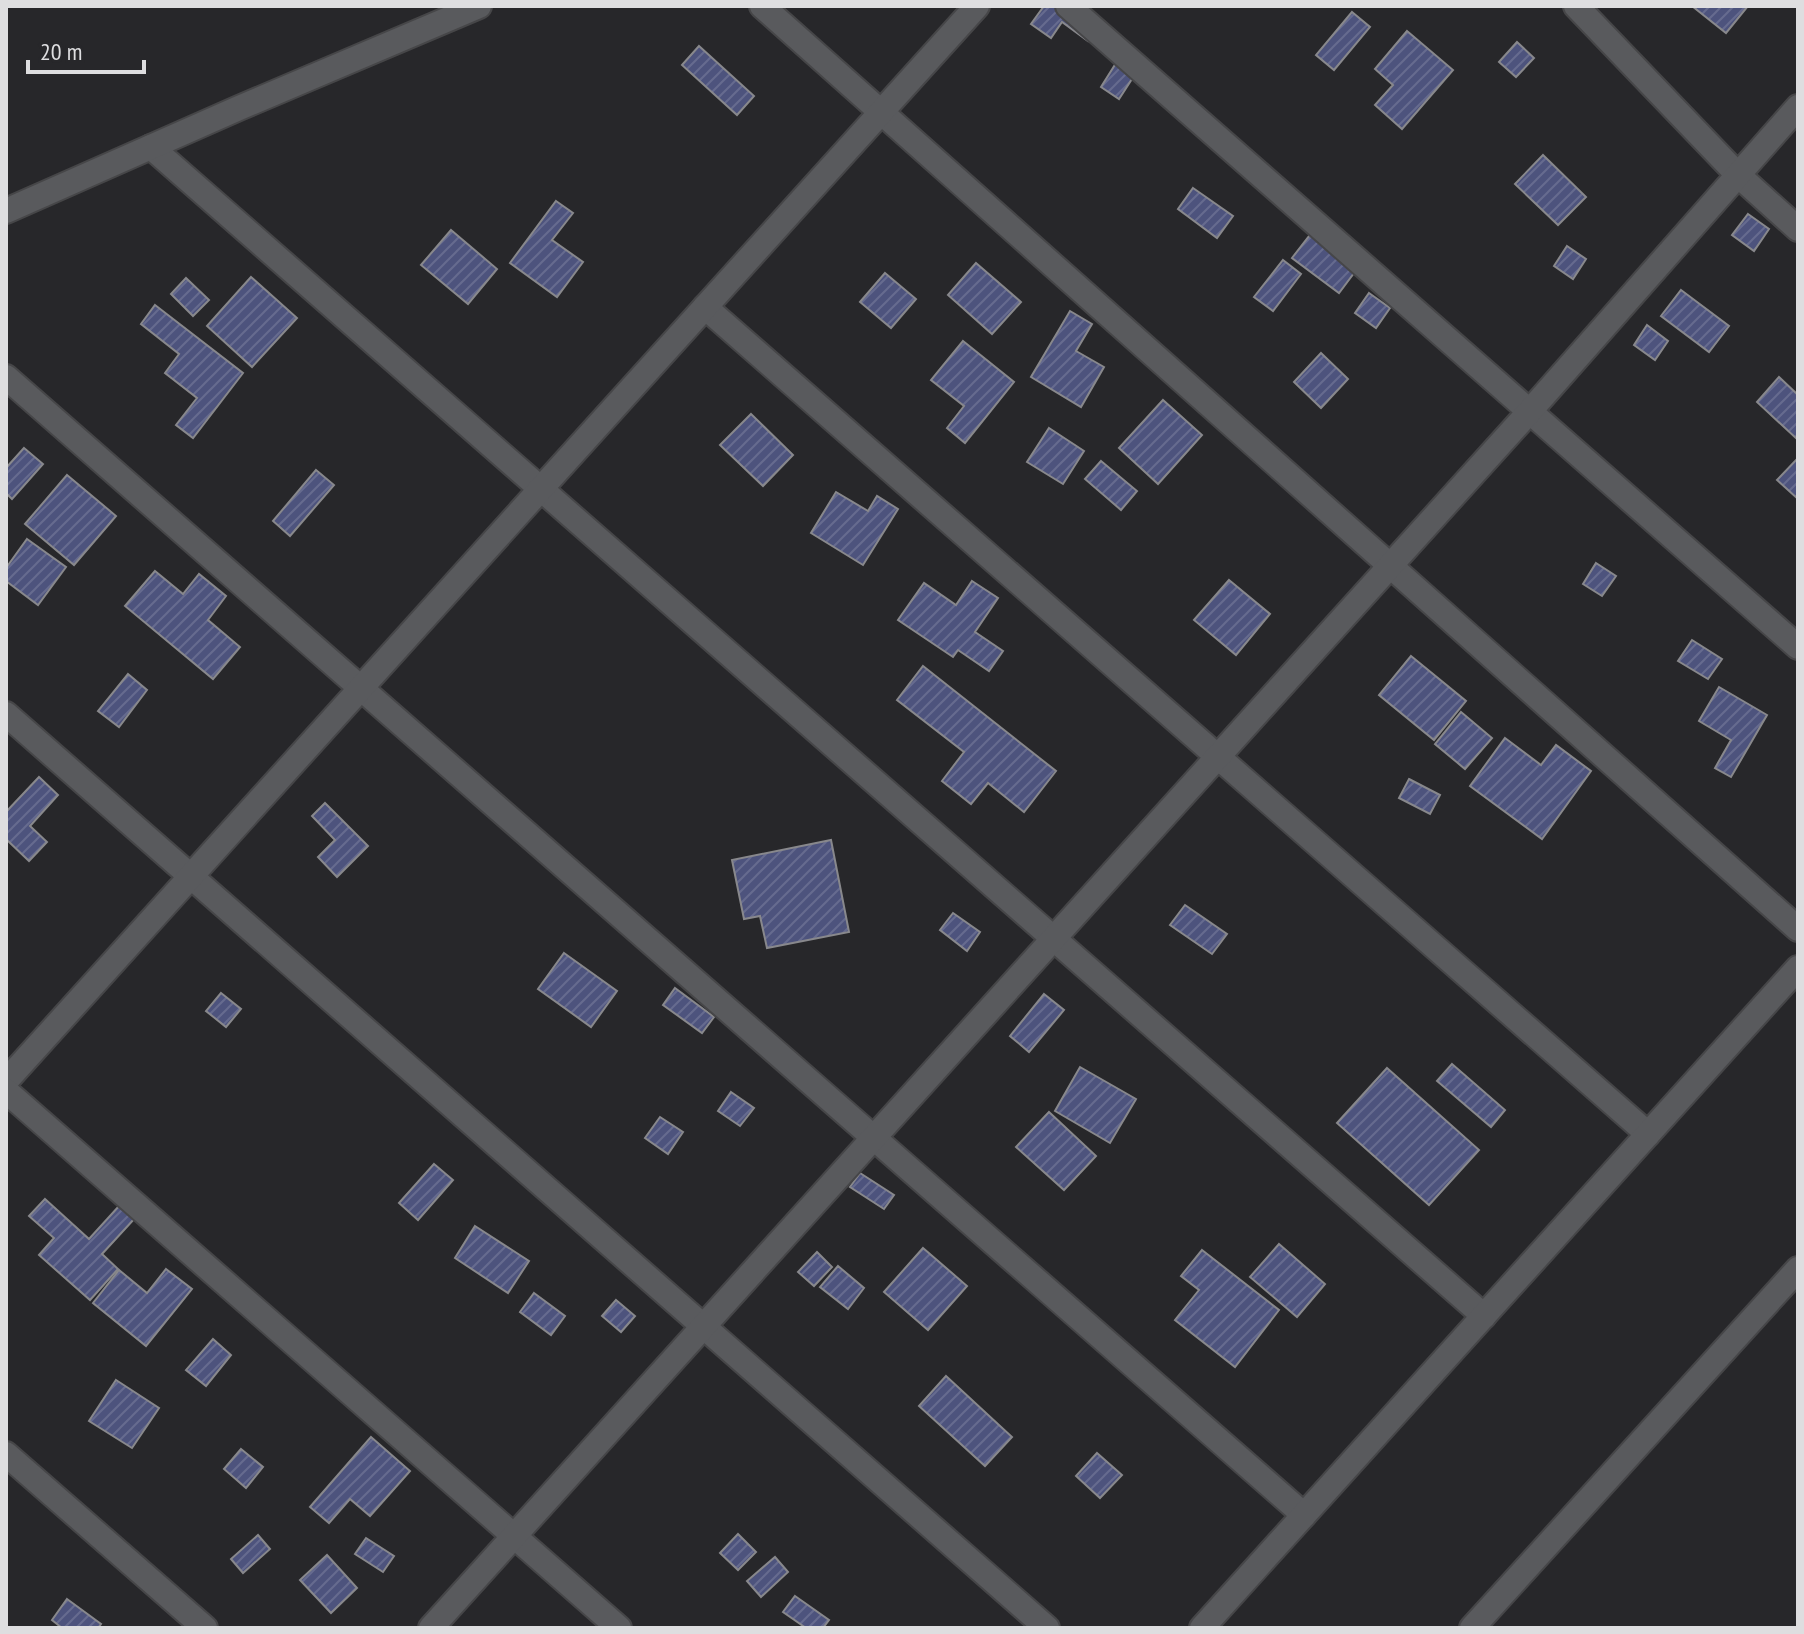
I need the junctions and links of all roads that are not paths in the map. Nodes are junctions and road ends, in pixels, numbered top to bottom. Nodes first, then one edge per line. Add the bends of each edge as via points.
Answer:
1 (479, 6) edge
2 (762, 6) edge
3 (977, 6) edge
4 (1068, 6) edge
5 (1576, 6) edge
6 (1798, 107) edge
7 (881, 112) junction
8 (151, 147) junction
9 (1738, 175) junction
10 (6, 211) edge
11 (1798, 229) edge
12 (705, 307) junction
13 (6, 377) edge
14 (1530, 411) junction
15 (541, 489) junction
16 (1389, 567) junction
17 (1798, 647) edge
18 (361, 688) junction
19 (6, 714) edge
20 (1218, 756) junction
21 (191, 876) junction
22 (1798, 929) edge
23 (1054, 938) junction
24 (1798, 968) edge
25 (6, 1081) edge
26 (6, 1091) edge
27 (1648, 1134) junction
28 (874, 1137) junction
29 (1798, 1269) edge
30 (1484, 1316) junction
31 (704, 1326) junction
32 (6, 1454) edge
33 (1304, 1515) junction
34 (514, 1536) junction
35 (205, 1628) edge
36 (431, 1628) edge
37 (619, 1628) edge
38 (1047, 1628) edge
39 (1202, 1628) edge
40 (1472, 1628) edge

1 - 8 street
2 - 7 street
3 - 7 street
4 - 14 street
5 - 9 street
6 - 9 street
7 - 12 street
7 - 16 street
8 - 10 street
8 - 15 street
9 - 11 street
9 - 14 street
12 - 15 street
12 - 20 street
13 - 18 street
14 - 16 street
14 - 17 street
15 - 18 street
15 - 23 street
16 - 20 street
16 - 22 street
18 - 21 street
18 - 28 street
19 - 21 street
20 - 23 street
20 - 27 street
21 - 25 street
21 - 31 street
23 - 28 street
23 - 30 street
24 - 27 street
26 - 34 street
27 - 30 street
28 - 31 street
28 - 33 street
29 - 40 street
30 - 33 street
31 - 34 street
31 - 38 street
32 - 35 street
33 - 39 street
34 - 36 street
34 - 37 street

